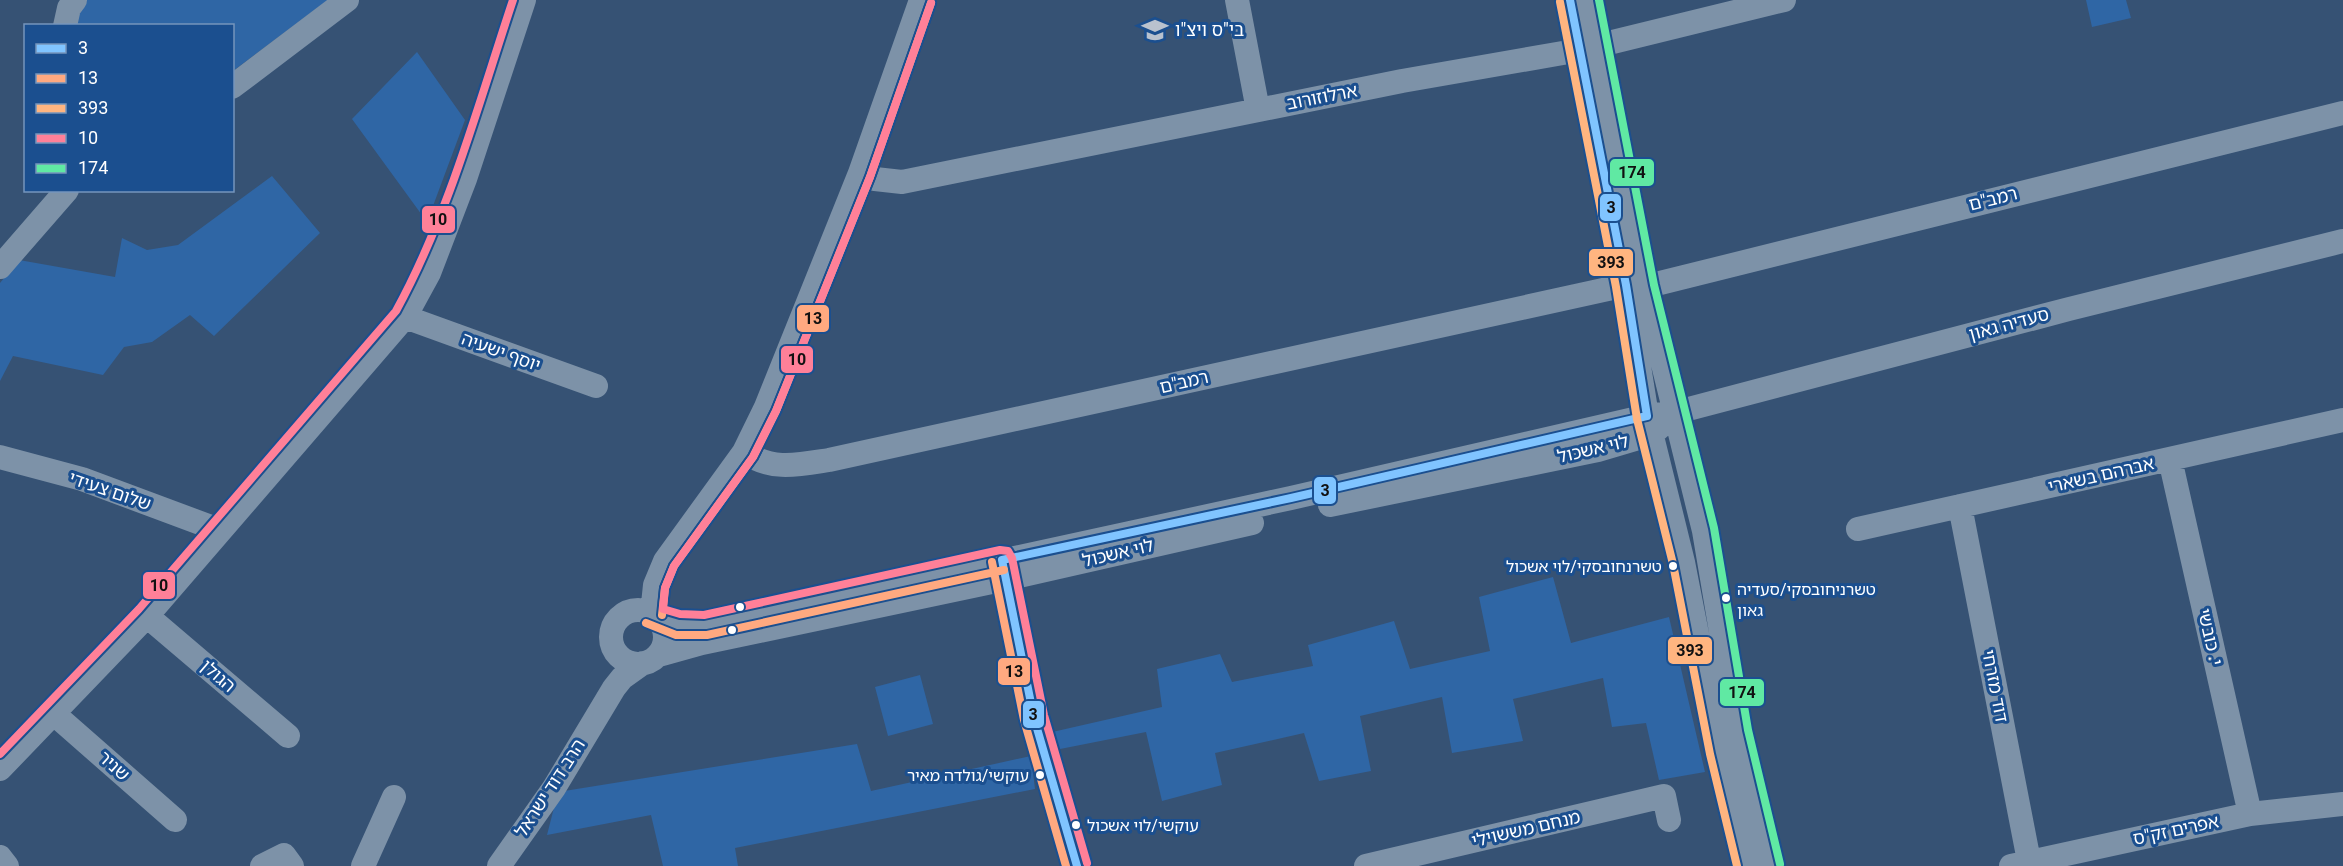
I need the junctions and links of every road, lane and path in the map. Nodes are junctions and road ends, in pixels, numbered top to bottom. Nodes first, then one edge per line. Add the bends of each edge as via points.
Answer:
1 (75, 0) edge
2 (347, 0) edge
3 (524, 0) edge
4 (921, 0) edge
5 (1237, 0) edge
6 (1570, 0) edge
7 (1588, 0) edge
8 (1784, 0) edge
9 (66, 24) edge
10 (1589, 48) junction
11 (234, 85) edge
12 (1258, 110) junction
13 (2343, 113) edge
14 (860, 173) junction
15 (65, 192) edge
16 (2343, 241) edge
17 (0, 267) edge
18 (1635, 286) junction
19 (405, 317) junction
20 (596, 386) dead end
21 (1677, 412) junction
22 (2343, 420) edge
23 (1650, 425) junction
24 (1598, 450) junction
25 (744, 453) junction
26 (0, 457) edge
27 (2170, 459) junction
28 (1660, 466) junction
29 (1960, 506) junction
30 (1858, 529) dead end
31 (219, 530) junction
32 (1004, 570) junction
33 (147, 616) junction
34 (655, 616) junction
35 (614, 647) junction
36 (651, 659) junction
37 (599, 709) junction
38 (53, 712) junction
39 (288, 736) dead end
40 (0, 769) edge
41 (394, 797) dead end
42 (2343, 804) edge
43 (2250, 814) junction
44 (175, 820) dead end
45 (1669, 820) dead end
46 (0, 857) edge
47 (2023, 865) edge
48 (7, 866) edge
49 (262, 866) edge
50 (292, 866) edge
51 (363, 866) edge
52 (499, 866) edge
53 (1077, 866) edge
54 (1366, 866) edge
55 (1748, 866) edge
56 (1770, 866) edge

1 - 9 street
2 - 11 street
3 - 19 street via 465,179 429,273
4 - 14 street
5 - 12 street
6 - 10 street
7 - 10 street
8 - 10 street, ארלוזורוב
10 - 12 street, ארלוזורוב
10 - 18 street
12 - 14 street, ארלוזורוב via 902,183
13 - 18 street, רמב"ם
14 - 25 street
15 - 17 street
16 - 21 street, סעדיה גאון
18 - 21 street
18 - 23 street
18 - 25 street, רמב"ם via 829,460 778,465 759,463
19 - 20 street, יוסף ישעיה
19 - 31 street
21 - 23 street, לוי אשכול
21 - 56 street via 1709,557 1744,763
22 - 27 street, אברהם בשארי
23 - 24 street, לוי אשכול
23 - 28 street
23 - 32 street, לוי אשכול via 1291,498
24 - 28 street via 1626,451
24 - 32 street, לוי אשכול
25 - 34 street via 666,561 655,585
26 - 31 street, שלום צעידי via 82,479
27 - 29 street, אברהם בשארי
27 - 43 street, י. כובשי
28 - 55 street
29 - 30 street, אברהם בשארי
29 - 47 street, דוד מזרחי
31 - 33 street
32 - 34 street, לוי אשכול via 706,625 680,626
32 - 36 street, לוי אשכול via 702,642
32 - 53 street via 1034,718
33 - 38 street
33 - 39 street, הגולן
34 - 35 street via 638,610 623,614 612,631
34 - 36 street via 663,626 665,641
35 - 36 street via 625,660
35 - 37 street, הרב דוד ישראל
36 - 37 street, הרב דוד ישראל via 622,678
37 - 52 street, הרב דוד ישראל via 554,788
38 - 40 street
38 - 44 street, שניר
41 - 51 street
42 - 43 street, אפרים זק"ס
43 - 47 street, אפרים זק"ס
45 - 54 street, מנחם מששוילי via 1664,796
46 - 48 street
49 - 50 street via 284,855

